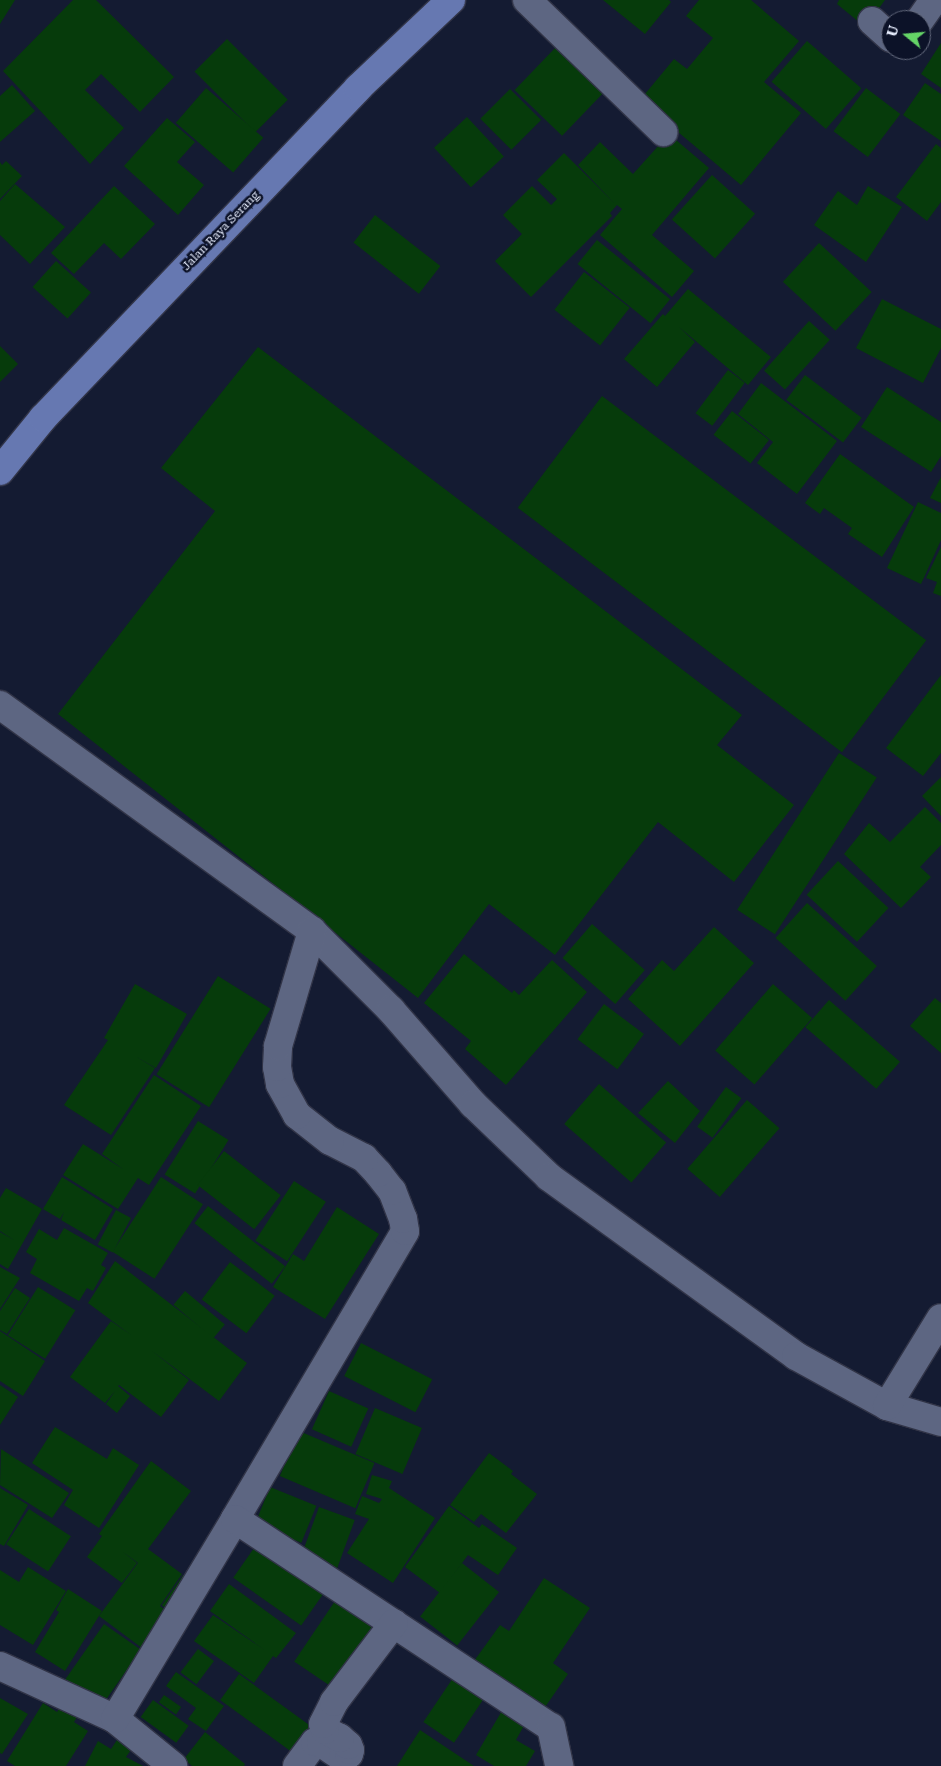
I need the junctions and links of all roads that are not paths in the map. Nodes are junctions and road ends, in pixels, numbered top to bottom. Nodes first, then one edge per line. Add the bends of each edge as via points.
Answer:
1 (451, 0) edge
2 (527, 0) edge
3 (663, 132) dead end
4 (0, 471) edge
5 (0, 705) edge
6 (312, 931) junction
7 (941, 1318) edge
8 (887, 1406) junction
9 (941, 1422) edge
10 (235, 1519) junction
11 (394, 1623) junction
12 (0, 1666) edge
13 (115, 1719) junction
14 (173, 1766) edge
15 (297, 1766) edge
16 (559, 1766) edge

1 - 4 highway, Jalan Raya Serang via 358,88 43,418
2 - 3 street
5 - 6 street
6 - 8 street via 391,1010 474,1104 549,1177 796,1356
6 - 10 street via 278,1046 280,1084 297,1115 330,1141 364,1158 378,1173 392,1191 405,1231
7 - 8 street
8 - 9 street
10 - 11 street
10 - 13 street
11 - 15 street via 334,1702 323,1724 325,1730 348,1745 349,1754 343,1758 315,1742
11 - 16 street via 551,1727
12 - 13 street
13 - 14 street

